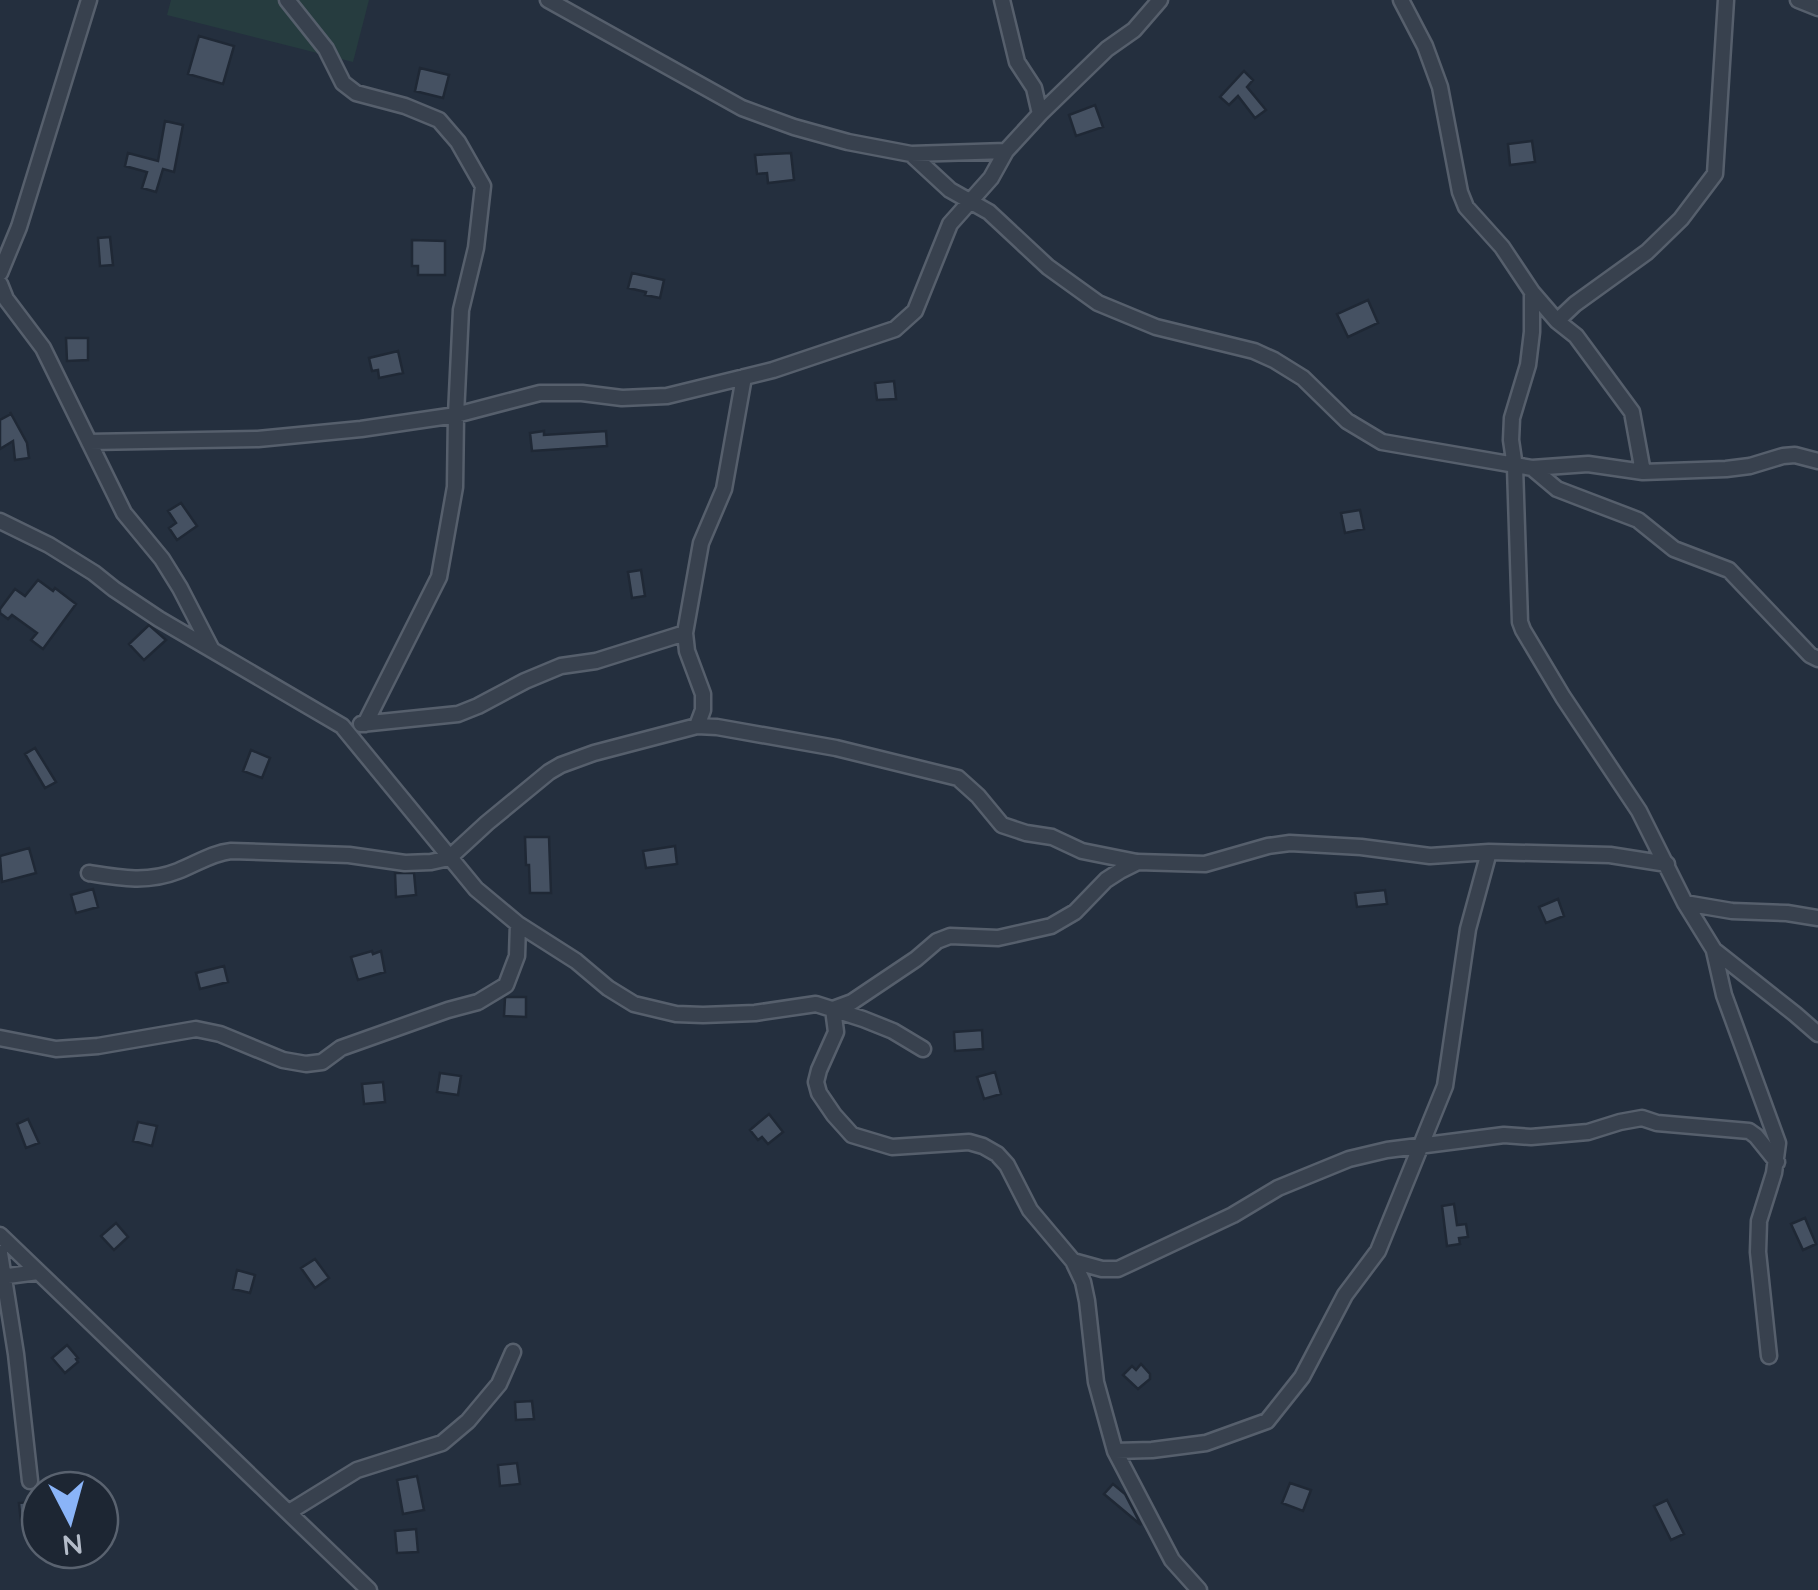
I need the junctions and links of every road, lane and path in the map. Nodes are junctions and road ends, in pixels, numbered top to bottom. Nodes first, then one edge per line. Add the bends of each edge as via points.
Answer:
1 (90, 0) edge
2 (287, 0) edge
3 (548, 0) edge
4 (1002, 0) edge
5 (1160, 0) edge
6 (1400, 0) edge
7 (1726, 0) edge
8 (1798, 0) edge
9 (1818, 8) edge
10 (1040, 114) junction
11 (1006, 151) junction
12 (910, 154) junction
13 (972, 202) junction
14 (0, 273) edge
15 (0, 284) edge
16 (1532, 292) junction
17 (1557, 321) junction
18 (744, 377) junction
19 (456, 415) junction
20 (89, 442) junction
21 (1818, 461) edge
22 (1516, 467) junction
23 (1532, 468) junction
24 (1643, 472) junction
25 (0, 521) edge
26 (685, 633) junction
27 (211, 649) junction
28 (1818, 659) edge
29 (365, 724) junction
30 (342, 726) junction
31 (697, 726) junction
32 (1490, 852) junction
33 (449, 858) junction
34 (1138, 862) junction
35 (1667, 864) junction
36 (89, 873) dead end
37 (1684, 903) junction
38 (1818, 918) edge
39 (518, 924) junction
40 (1714, 950) junction
41 (833, 1010) junction
42 (1818, 1034) edge
43 (0, 1038) edge
44 (923, 1049) dead end
45 (1419, 1146) junction
46 (1777, 1162) junction
47 (0, 1235) edge
48 (0, 1253) edge
49 (1073, 1260) junction
50 (38, 1272) junction
51 (2, 1276) edge
52 (513, 1352) dead end
53 (1769, 1356) dead end
54 (1116, 1451) junction
55 (29, 1470) edge
56 (289, 1512) junction
57 (369, 1590) edge
58 (1199, 1590) edge

1 - 14 street
2 - 19 street via 326,49 342,83 439,120 483,186 461,310
3 - 12 street via 742,108
4 - 10 street via 1017,62 1034,88
5 - 10 street
6 - 16 street via 1440,87 1466,206
7 - 17 street via 1715,174 1647,252
8 - 9 street
10 - 11 street
11 - 12 street
11 - 13 street
12 - 13 street
13 - 18 street via 950,224 915,311 895,329
13 - 22 street via 1098,304 1274,360 1303,378 1346,421 1382,442
15 - 20 street via 43,348
16 - 17 street
16 - 22 street via 1528,365 1512,418
17 - 24 street via 1576,336 1632,412
18 - 19 street via 667,396 540,392
18 - 26 street via 724,489 701,543
19 - 20 street via 258,439
19 - 29 street via 456,486 439,577
20 - 27 street via 124,514 162,560
21 - 24 street via 1794,455 1738,468
22 - 23 street
22 - 35 street via 1523,630
23 - 24 street via 1588,464
23 - 28 street via 1557,489 1638,520 1681,553 1729,570
25 - 27 street via 94,572
26 - 29 street via 561,666 458,714
26 - 31 street via 703,694
27 - 30 street
29 - 30 street
30 - 33 street
31 - 33 street via 561,765
31 - 34 street via 836,748 958,778 1002,825
32 - 34 street via 1417,855 1290,843 1205,864
32 - 35 street via 1610,855
32 - 45 street via 1468,929 1445,1086
33 - 36 street via 405,863 231,850 164,876 132,880
33 - 39 street
34 - 41 street via 1051,926 937,941
35 - 37 street
37 - 38 street
37 - 40 street
39 - 41 street via 634,1004 703,1015 816,1004
39 - 43 street via 517,956 506,985 478,1002 340,1048 322,1062 283,1060 196,1028 98,1046 56,1048
40 - 42 street
40 - 46 street via 1778,1143
41 - 44 street
41 - 49 street via 836,1032 816,1082 852,1135 892,1147 983,1146 1008,1165 1030,1210
45 - 46 street via 1588,1132 1642,1118 1748,1132
45 - 49 street via 1350,1159 1278,1188 1118,1268
45 - 54 street via 1378,1251 1345,1295 1302,1376 1267,1420 1206,1443
46 - 53 street via 1759,1221
47 - 50 street
48 - 51 street
49 - 54 street
50 - 51 street
50 - 56 street
51 - 55 street
52 - 56 street via 499,1384 442,1443 357,1470
54 - 58 street via 1172,1560
56 - 57 street

